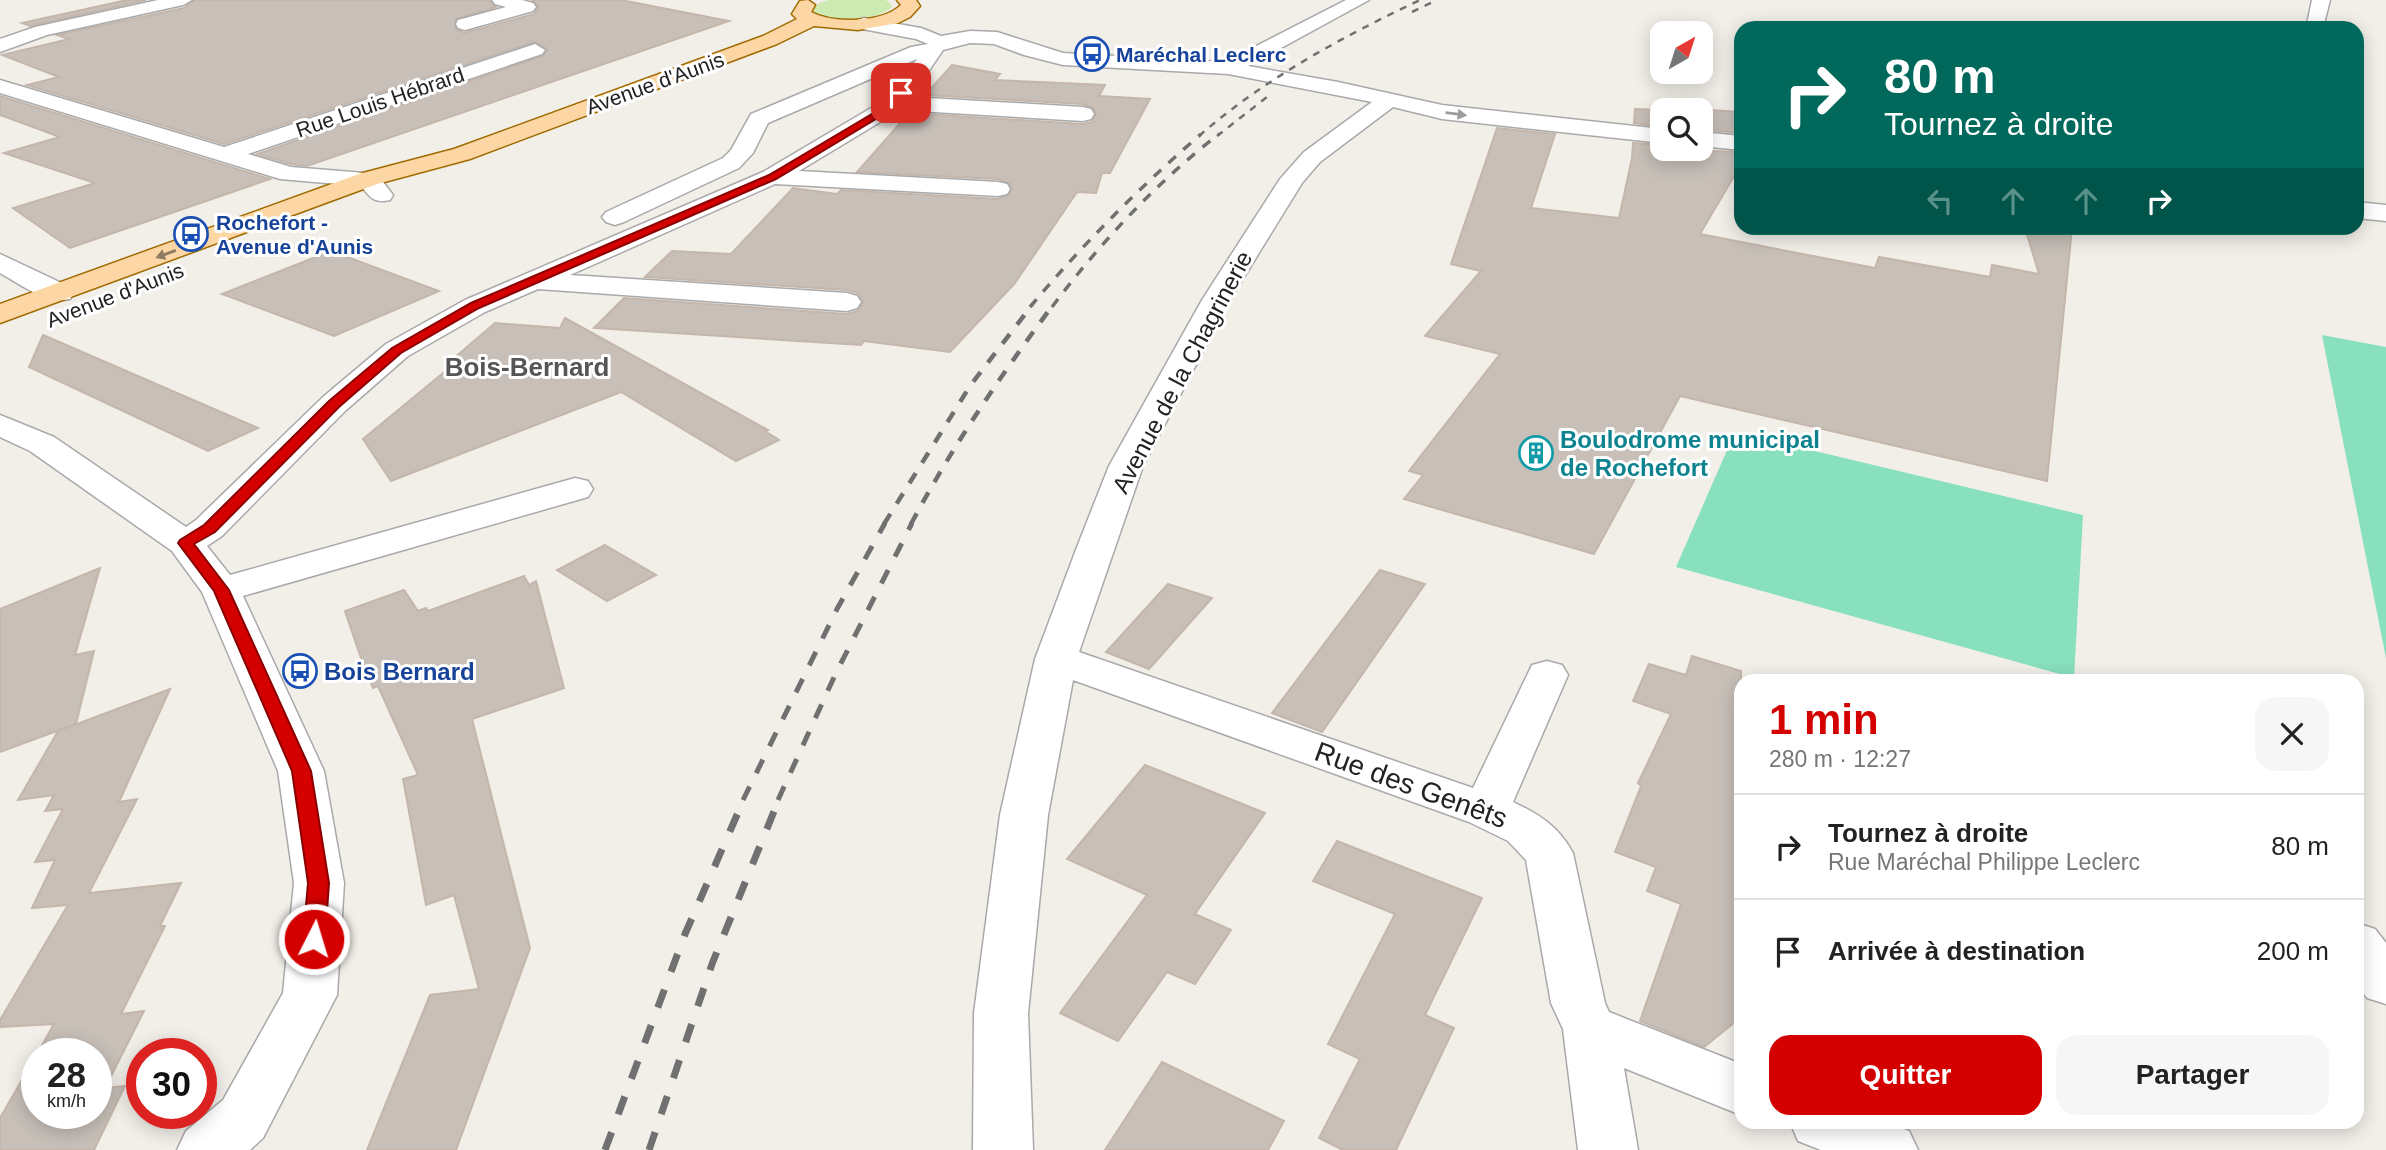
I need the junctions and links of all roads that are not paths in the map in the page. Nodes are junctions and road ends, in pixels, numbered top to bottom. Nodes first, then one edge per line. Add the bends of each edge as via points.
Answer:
1 (183, 0) edge
2 (501, 0) edge
3 (1360, 0) edge
4 (2321, 0) edge
5 (811, 6) edge
6 (905, 7) edge
7 (2317, 21) edge
8 (465, 24) dead end
9 (842, 24) junction
10 (864, 24) junction
11 (770, 40) junction
12 (931, 42) junction
13 (0, 46) edge
14 (535, 50) dead end
15 (1228, 68) junction
16 (0, 86) edge
17 (50, 100) junction
18 (1389, 100) junction
19 (896, 103) junction
20 (8, 112) dead end
21 (1083, 114) dead end
22 (1650, 135) edge
23 (1713, 140) edge
24 (1734, 142) edge
25 (225, 154) junction
26 (289, 174) junction
27 (772, 177) junction
28 (374, 187) junction
29 (998, 189) dead end
30 (2364, 210) edge
31 (283, 211) junction
32 (2386, 212) edge
33 (617, 244) junction
34 (0, 262) edge
35 (534, 280) junction
36 (60, 293) junction
37 (848, 302) dead end
38 (0, 314) edge
39 (0, 339) edge
40 (0, 425) edge
41 (575, 489) dead end
42 (185, 543) junction
43 (221, 590) junction
44 (1056, 659) junction
45 (1547, 675) dead end
46 (1486, 810) junction
47 (2364, 953) edge
48 (2386, 982) edge
49 (1590, 1029) junction
50 (1734, 1087) edge
51 (1836, 1129) edge
52 (206, 1150) edge
53 (1003, 1150) edge
54 (1608, 1150) edge
55 (1888, 1150) edge

1 - 13 street via 42,31
2 - 8 street via 527,7
3 - 15 street
4 - 7 street
5 - 9 main road
5 - 11 main road, Avenue d'Aunis
6 - 10 main road
6 - 12 street via 908,24
9 - 10 main road
9 - 11 main road, Avenue d'Aunis
10 - 12 street
11 - 28 main road, Avenue d'Aunis
12 - 15 street via 953,50 1008,43 1063,59
12 - 19 street
12 - 33 street via 760,119 731,163 602,226
14 - 25 street, Rue Louis Hébrard
15 - 18 street
16 - 17 street, Rue Louis Hébrard
17 - 20 street
17 - 25 street, Rue Louis Hébrard
18 -> 22 street via 1454,113
18 - 44 street, Avenue de la Chagrinerie via 1312,157 1292,179 1216,300 1126,466
19 - 21 street
19 - 27 street
23 - 24 street
25 - 26 street, Rue Louis Hébrard
26 - 28 street, Rue Louis Hébrard
26 - 31 street
27 - 29 street
27 - 33 street
28 - 31 main road, Avenue d'Aunis
28 - 39 main road, Avenue d'Aunis
30 - 32 street
31 -> 36 main road, Avenue d'Aunis
33 - 35 street
34 - 36 street
35 - 37 street
35 - 42 street via 475,306 397,350 334,404 209,528
36 - 38 main road, Avenue d'Aunis
40 - 42 street via 42,444
41 - 43 street
42 - 43 street
43 - 52 street via 301,771 319,883 310,995 243,1119
44 - 46 street, Rue des Genêts
44 - 53 street, Avenue de la Chagrinerie via 1024,815 1001,1013
45 - 46 street
46 - 49 street, Rue des Genêts via 1525,828 1549,853 1577,1003
47 - 48 street
49 - 50 street
49 - 54 street, Rue des Genêts
51 - 55 street

